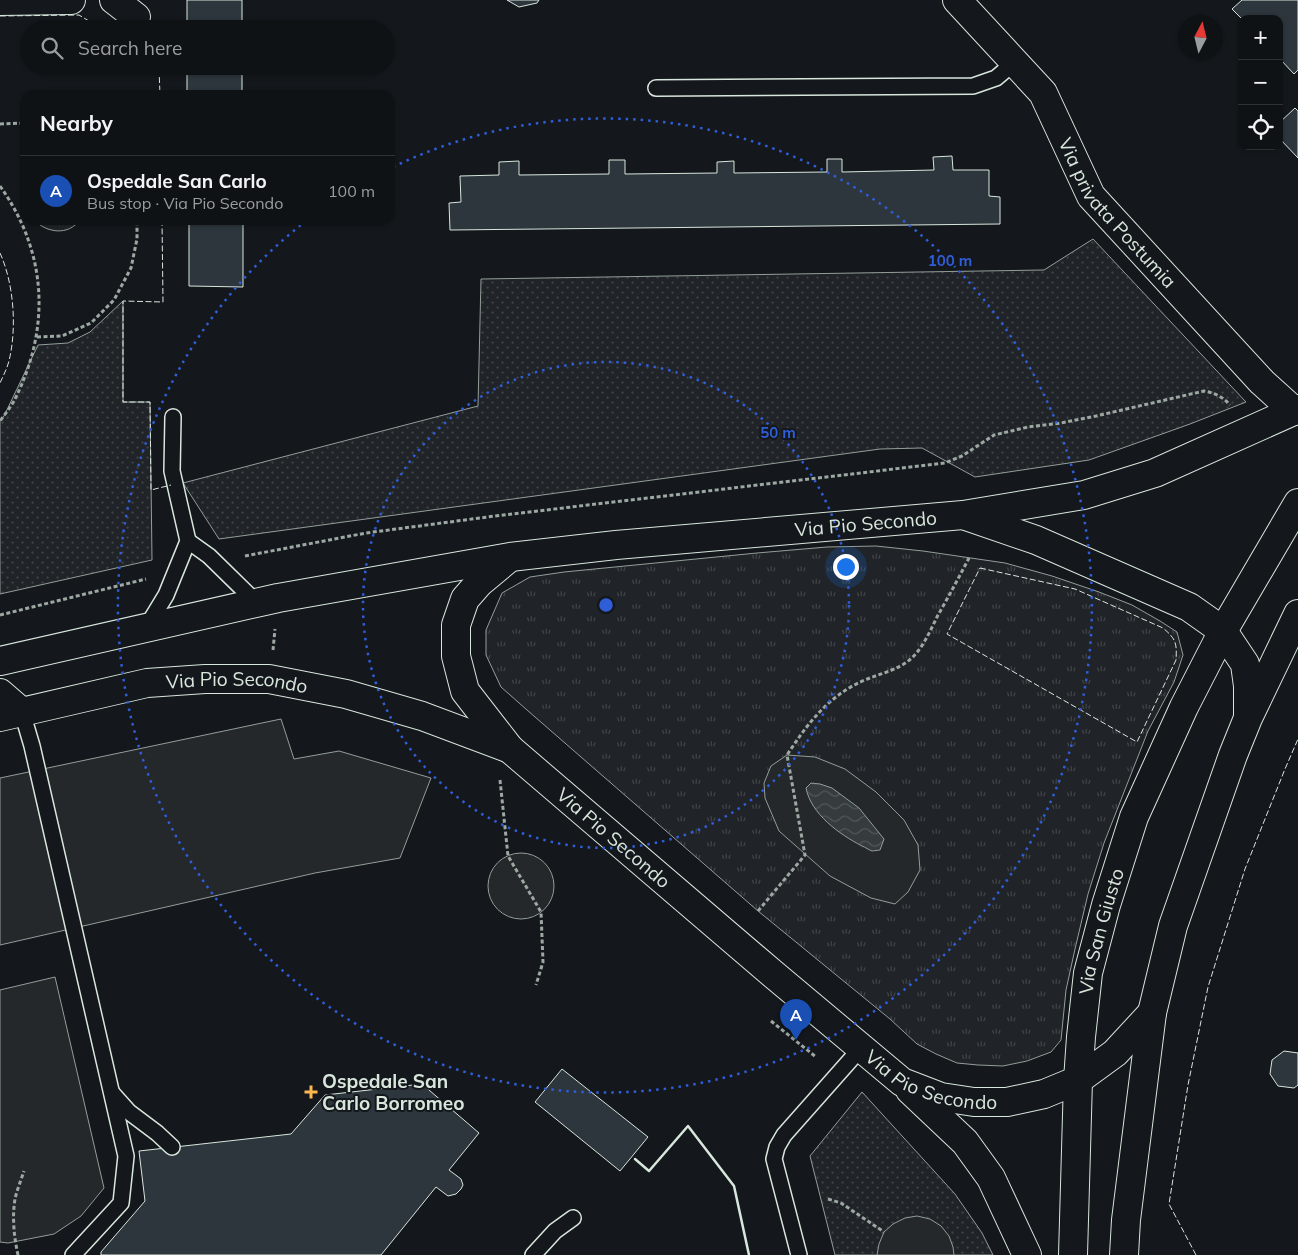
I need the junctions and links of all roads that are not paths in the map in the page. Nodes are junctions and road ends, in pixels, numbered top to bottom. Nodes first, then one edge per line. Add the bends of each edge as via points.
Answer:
1 (70, 0) edge
2 (114, 0) edge
3 (957, 0) edge
4 (0, 1) edge
5 (136, 17) dead end
6 (1015, 62) junction
7 (656, 88) dead end
8 (1296, 410) edge
9 (173, 417) dead end
10 (1298, 503) edge
11 (963, 515) junction
12 (188, 541) junction
13 (510, 557) junction
14 (257, 602) junction
15 (1298, 614) edge
16 (146, 628) junction
17 (1223, 631) junction
18 (0, 661) edge
19 (0, 693) edge
20 (11, 714) edge
21 (1248, 718) junction
22 (510, 749) junction
23 (1152, 1013) junction
24 (860, 1048) junction
25 (1078, 1080) junction
26 (902, 1082) junction
27 (111, 1092) junction
28 (172, 1147) dead end
29 (573, 1218) dead end
30 (73, 1255) edge
31 (533, 1255) edge
32 (799, 1255) edge
33 (1027, 1255) edge
34 (1073, 1255) edge
35 (1124, 1255) edge

1 - 4 main road
2 - 5 main road
3 - 6 main road, Via privata Postumia
6 - 7 lane via 996,78 972,86
6 - 8 main road, Via privata Postumia via 1042,93 1091,196 1262,382
8 - 11 main road, Via Pio Secondo via 1155,474 1084,495
9 - 12 lane via 172,471
10 - 17 main road, Via San Giusto
11 - 13 main road, Via Pio Secondo
11 - 17 main road, Via Pio Secondo via 1036,540 1189,607
12 - 14 lane via 209,556
12 - 16 lane via 166,595
13 - 14 main road, Via Pio Secondo
13 - 22 main road via 465,599 456,625 456,656 465,691
14 - 16 main road, Via Pio Secondo
15 - 21 main road
16 - 18 main road, Via Pio Secondo
17 - 21 main road via 1245,664
17 - 25 main road, Via San Giusto via 1134,817 1088,973
19 - 20 main road
20 - 22 main road, Via Pio Secondo via 147,683 269,679 346,694 422,716
20 - 27 lane via 32,746
21 - 23 main road via 1173,926
22 - 24 main road, Via Pio Secondo
23 - 25 main road, Via Pio Secondo via 1115,1053
23 - 35 main road
24 - 26 main road, Via Pio Secondo
24 - 32 lane via 780,1140 774,1159
25 - 26 main road, Via Pio Secondo via 1044,1094 1007,1102 941,1097
25 - 34 main road, Via San Giusto
26 - 33 main road via 965,1142 991,1178
27 - 28 lane via 129,1112
27 - 30 lane via 126,1156 121,1203
29 - 31 lane via 555,1231

